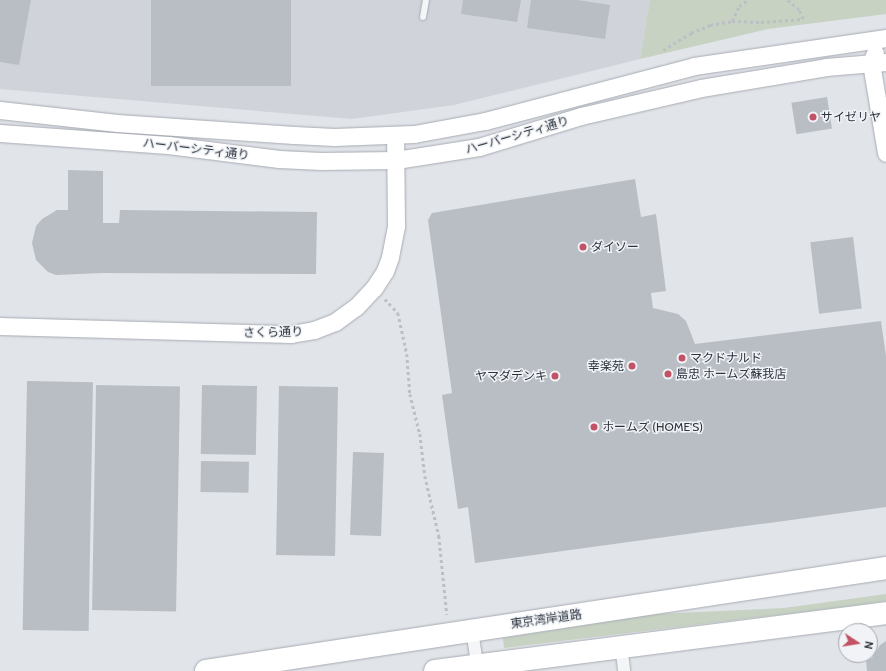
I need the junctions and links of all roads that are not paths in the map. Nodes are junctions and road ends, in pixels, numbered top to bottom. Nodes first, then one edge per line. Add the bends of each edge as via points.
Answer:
1 (426, 0) edge
2 (423, 17) dead end
3 (884, 40) edge
4 (878, 62) edge
5 (0, 110) edge
6 (0, 133) edge
7 (395, 135) junction
8 (886, 153) edge
9 (396, 160) junction
10 (0, 326) edge
11 (886, 568) edge
12 (886, 613) edge
13 (472, 630) junction
14 (621, 645) junction
15 (477, 668) edge
16 (206, 671) edge
17 (435, 671) edge
18 (624, 671) edge

1 - 2 lane
3 - 4 street
3 - 7 street, ハーバーシティ通り via 694,66 485,121
4 - 8 street
4 - 9 street, ハーバーシティ通り via 701,88 581,116 479,147
5 - 7 street, ハーバーシティ通り via 185,128 334,137
6 - 9 street, ハーバーシティ通り via 168,145 280,159
7 - 9 street, さくら通り
9 - 10 street, さくら通り via 396,232 385,272 356,307 326,326 291,334
11 - 13 highway, 東京湾岸道路
12 - 14 highway
13 - 15 street
13 - 16 highway, 東京湾岸道路
14 - 15 highway
14 - 18 street
15 - 17 highway

